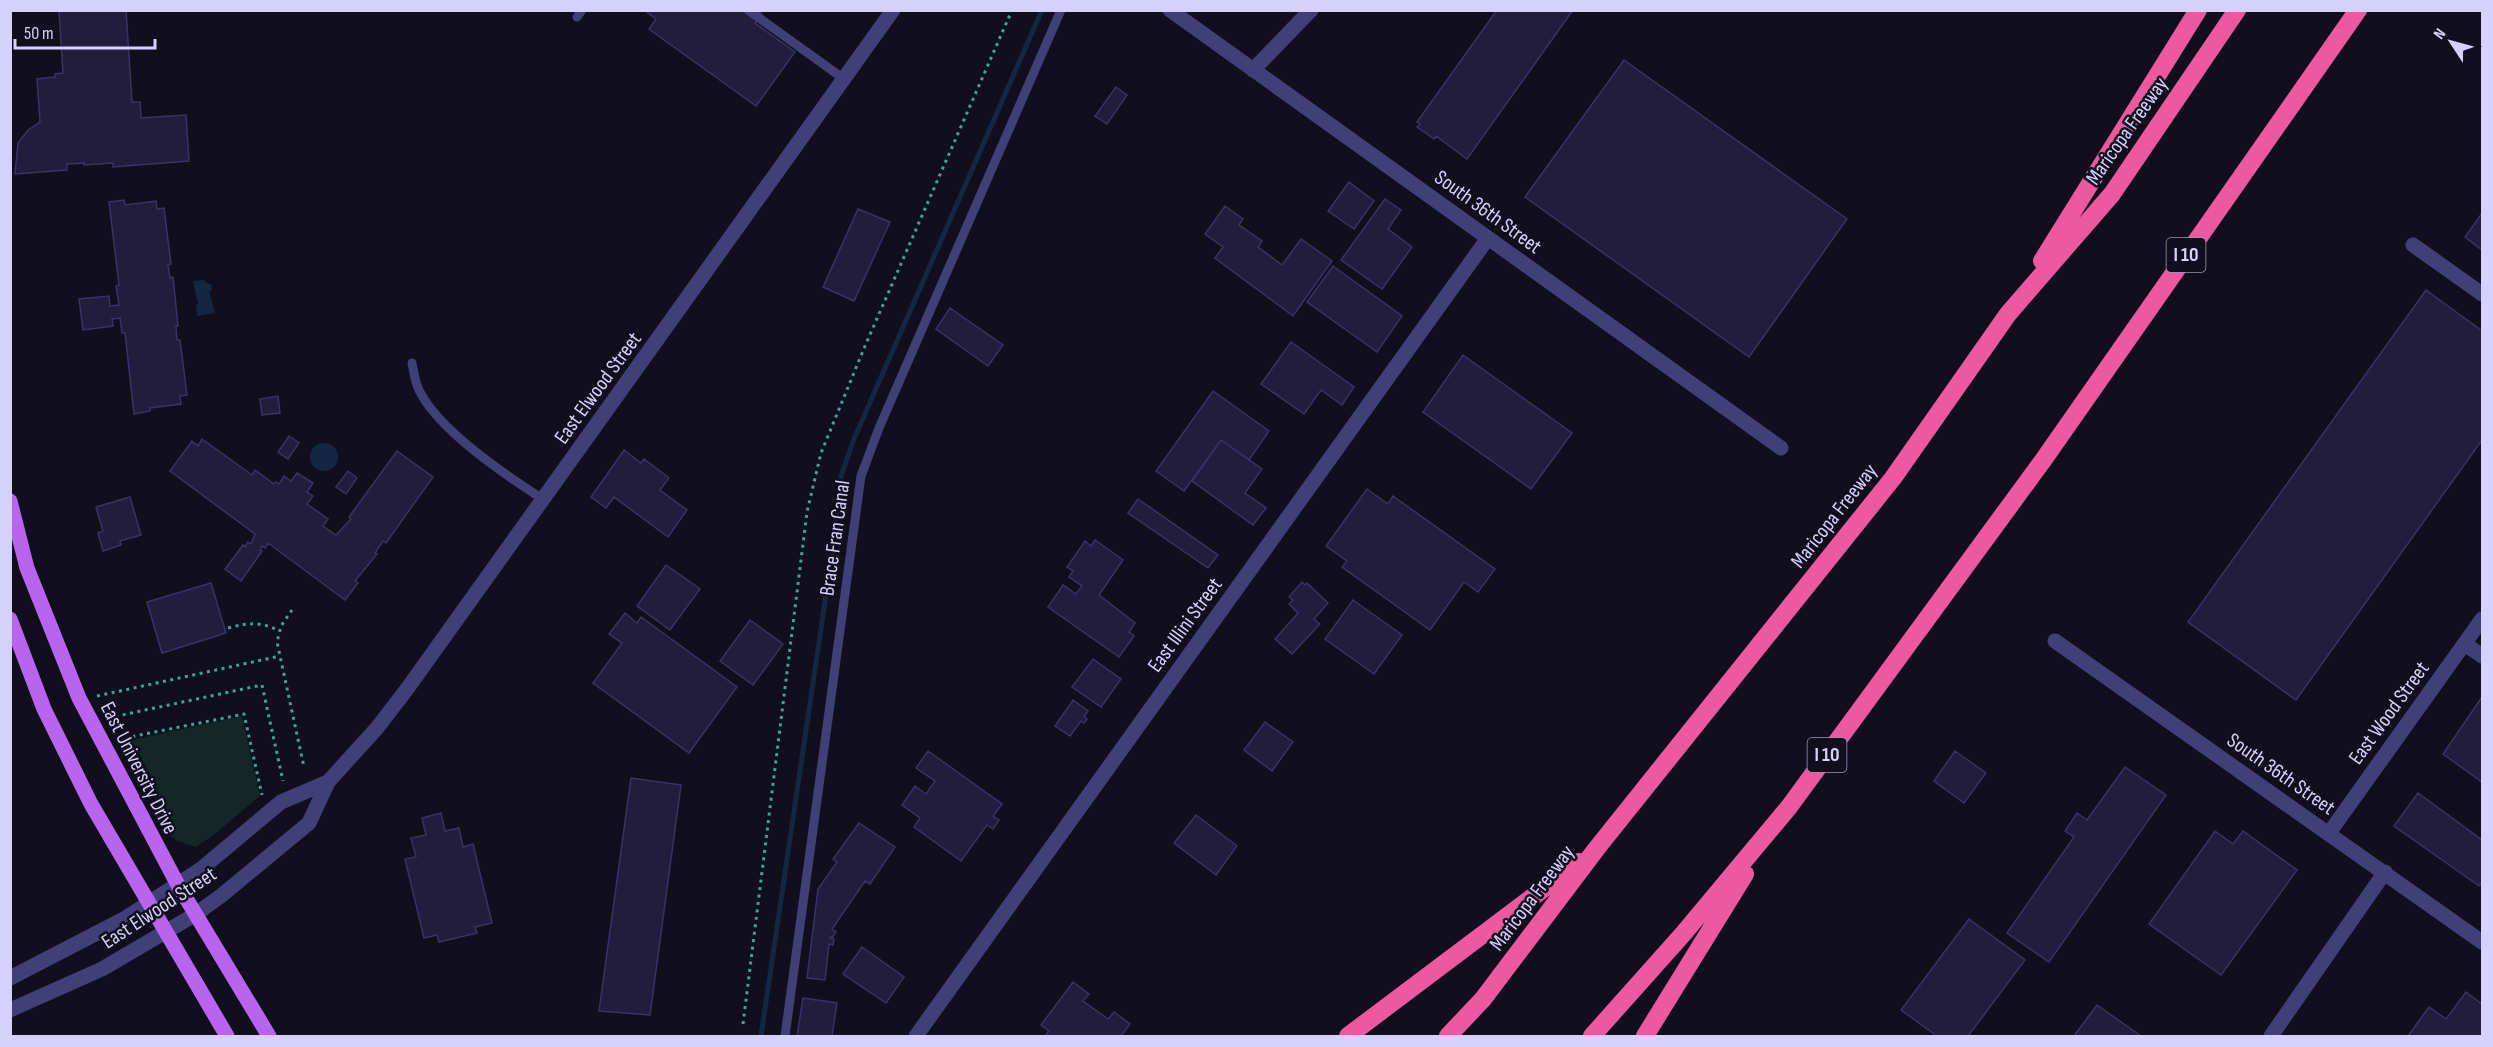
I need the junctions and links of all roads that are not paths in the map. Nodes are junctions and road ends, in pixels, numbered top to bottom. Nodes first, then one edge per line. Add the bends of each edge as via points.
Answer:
1 (748, 10) edge
2 (893, 10) edge
3 (1062, 10) edge
4 (1170, 10) edge
5 (1311, 10) edge
6 (2198, 10) edge
7 (2237, 10) edge
8 (2358, 10) edge
9 (2366, 10) edge
10 (2328, 52) junction
11 (1253, 70) junction
12 (844, 79) junction
13 (1488, 238) junction
14 (2413, 245) dead end
15 (2482, 294) edge
16 (2008, 314) junction
17 (412, 363) dead end
18 (1781, 448) dead end
19 (544, 500) junction
20 (10, 501) edge
21 (10, 619) edge
22 (2482, 619) edge
23 (2055, 641) dead end
24 (2465, 644) junction
25 (2482, 656) edge
26 (328, 782) junction
27 (1776, 823) junction
28 (2329, 832) junction
29 (1597, 849) junction
30 (2385, 872) junction
31 (178, 885) junction
32 (150, 903) junction
33 (196, 914) junction
34 (165, 932) junction
35 (2482, 942) edge
36 (10, 978) edge
37 (10, 1010) edge
38 (227, 1036) edge
39 (269, 1036) edge
40 (785, 1036) edge
41 (916, 1036) edge
42 (1348, 1036) edge
43 (1448, 1036) edge
44 (1592, 1036) edge
45 (1645, 1036) edge
46 (2271, 1036) edge

1 - 12 lane
2 - 12 street, East Elwood Street
3 - 40 lane, Brace Fran Canal via 861,476
4 - 11 street, South 36th Street
5 - 11 street
6 - 16 highway
7 - 16 highway, Maricopa Freeway via 2112,194
8 - 10 highway, I 10
9 - 10 highway
10 - 27 highway, I 10 via 2044,459
11 - 13 street, South 36th Street
12 - 19 street, East Elwood Street
13 - 18 street, South 36th Street
13 - 41 street, East Illini Street
14 - 15 street
16 - 29 highway, Maricopa Freeway via 1893,478
17 - 19 lane via 420,392 436,415 496,469
19 - 26 street, East Elwood Street via 407,689
20 - 31 main road, East University Drive via 27,568 79,698
21 - 32 main road via 44,710 91,804
22 - 24 street, East Wood Street
23 - 28 street, South 36th Street
24 - 25 street
24 - 28 street, East Wood Street
26 - 31 street, East Elwood Street via 281,802
26 - 33 street, East Elwood Street via 309,823
27 - 44 highway, I 10
27 - 45 highway
28 - 30 street, South 36th Street
29 - 42 highway
29 - 43 highway, Maricopa Freeway via 1483,999
30 - 35 street, South 36th Street
30 - 46 street
31 - 32 street, East Elwood Street
31 - 33 main road, East University Drive
32 - 34 main road
32 - 36 street, East Elwood Street
33 - 34 street, East Elwood Street
33 - 39 main road, East University Drive
34 - 37 street, East Elwood Street via 102,969
34 - 38 main road

